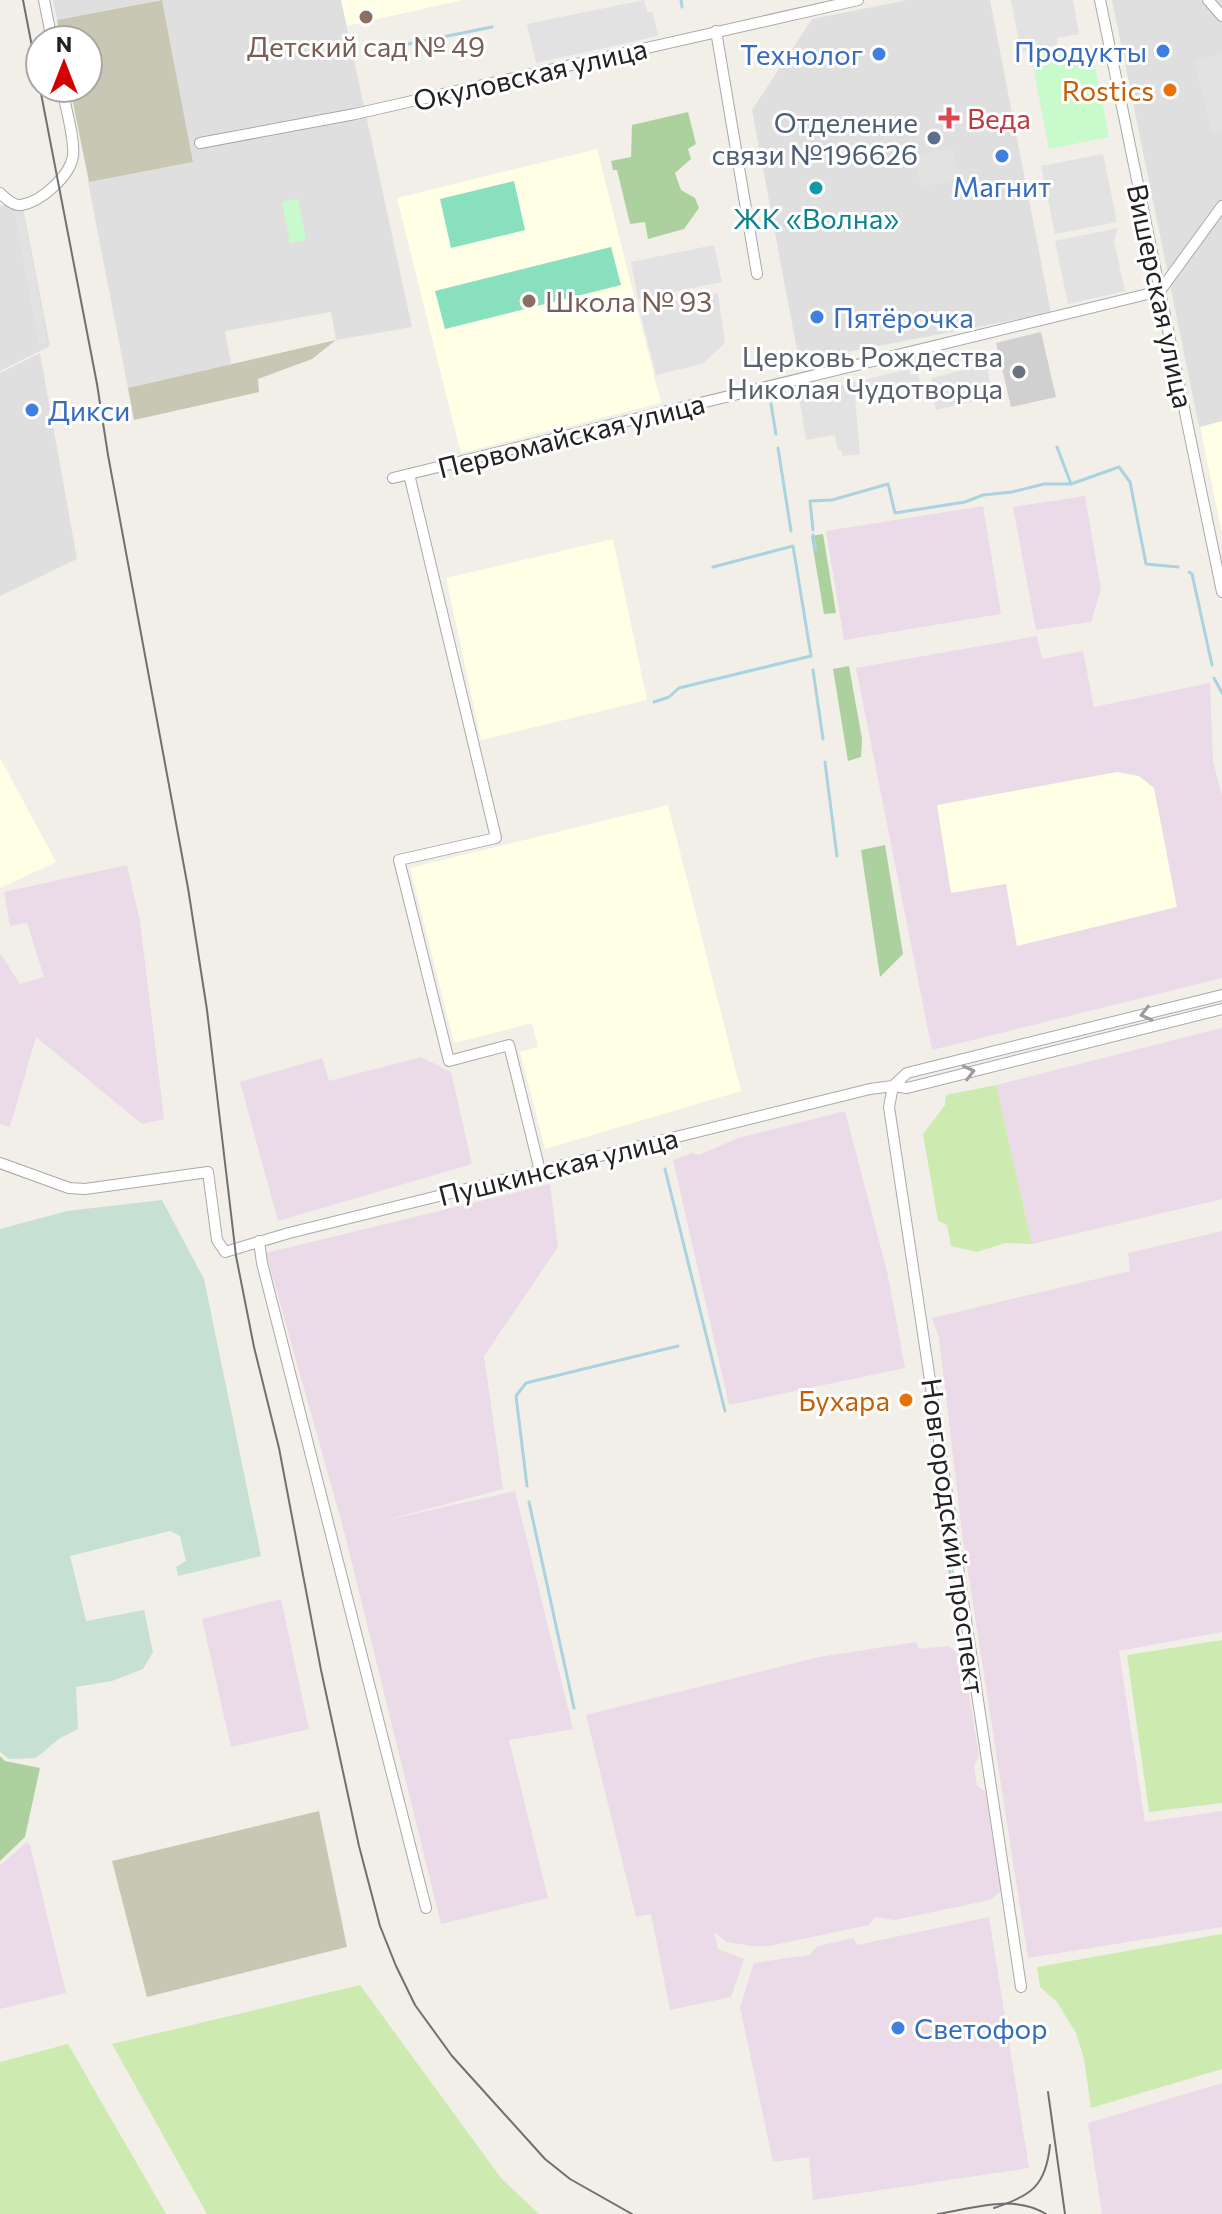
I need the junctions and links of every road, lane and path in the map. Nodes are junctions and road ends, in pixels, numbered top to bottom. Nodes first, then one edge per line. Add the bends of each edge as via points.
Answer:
1 (44, 0) edge
2 (858, 0) edge
3 (1100, 0) edge
4 (1208, 0) edge
5 (1222, 16) edge
6 (49, 24) edge
7 (716, 31) junction
8 (65, 104) edge
9 (200, 143) dead end
10 (0, 193) edge
11 (1222, 206) edge
12 (757, 274) dead end
13 (1160, 291) junction
14 (409, 474) junction
15 (393, 478) dead end
16 (1222, 592) edge
17 (1222, 995) edge
18 (1222, 1009) edge
19 (893, 1086) junction
20 (0, 1163) edge
21 (540, 1171) junction
22 (259, 1241) junction
23 (426, 1908) dead end
24 (1021, 1987) dead end

1 - 6 street
2 - 7 street, Окуловская улица
3 - 13 street, Вишерская улица
4 - 5 street
7 - 9 street, Окуловская улица via 355,114
7 - 12 street
8 - 10 street via 73,154 65,177 24,204 14,204
11 - 13 street
13 - 14 street, Первомайская улица
13 - 16 street, Вишерская улица
14 - 15 street, Первомайская улица
14 - 21 street via 496,838 399,860 449,1061 509,1045
17 -> 19 street, Пушкинская улица via 907,1073
19 -> 18 street, Пушкинская улица via 907,1088
19 - 21 street, Пушкинская улица
19 - 24 street, Новгородский проспект via 889,1107
20 - 22 street, Пушкинская улица via 85,1189 208,1172 217,1240 225,1252
21 - 22 street, Пушкинская улица
22 - 23 street

